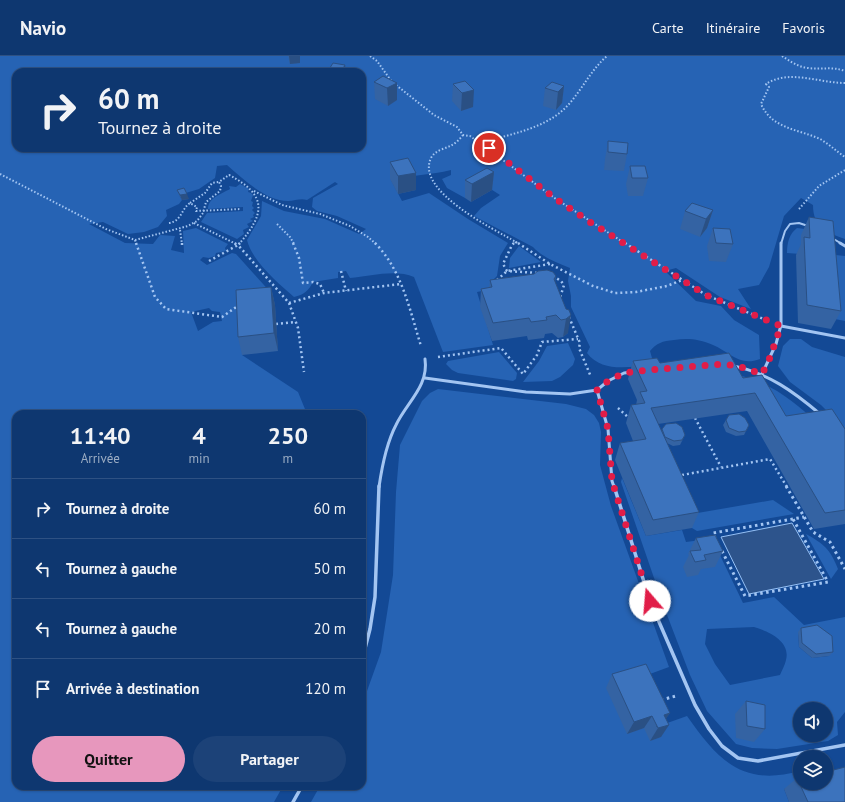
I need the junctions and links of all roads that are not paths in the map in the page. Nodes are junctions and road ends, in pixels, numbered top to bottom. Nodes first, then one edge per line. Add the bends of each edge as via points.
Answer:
1 (810, 227) edge
2 (827, 236) edge
3 (845, 246) edge
4 (781, 326) junction
5 (845, 338) edge
6 (425, 359) dead end
7 (728, 365) edge
8 (640, 371) edge
9 (762, 374) junction
10 (425, 378) junction
11 (597, 390) junction
12 (825, 418) edge
13 (366, 646) edge
14 (845, 745) edge
15 (300, 790) edge
16 (293, 802) edge

1 - 4 lane via 799,222 794,223 786,229 781,245
2 - 3 lane
4 - 5 lane
4 - 9 lane
6 - 10 lane
7 - 9 lane
8 - 11 lane via 624,373
9 - 12 lane via 780,383
10 - 11 lane via 526,392 570,394
10 - 13 lane via 400,416 391,435 380,478 375,597
11 - 14 lane via 608,429 612,481 650,601 689,692 709,729 722,746 738,758 758,761
15 - 16 lane

